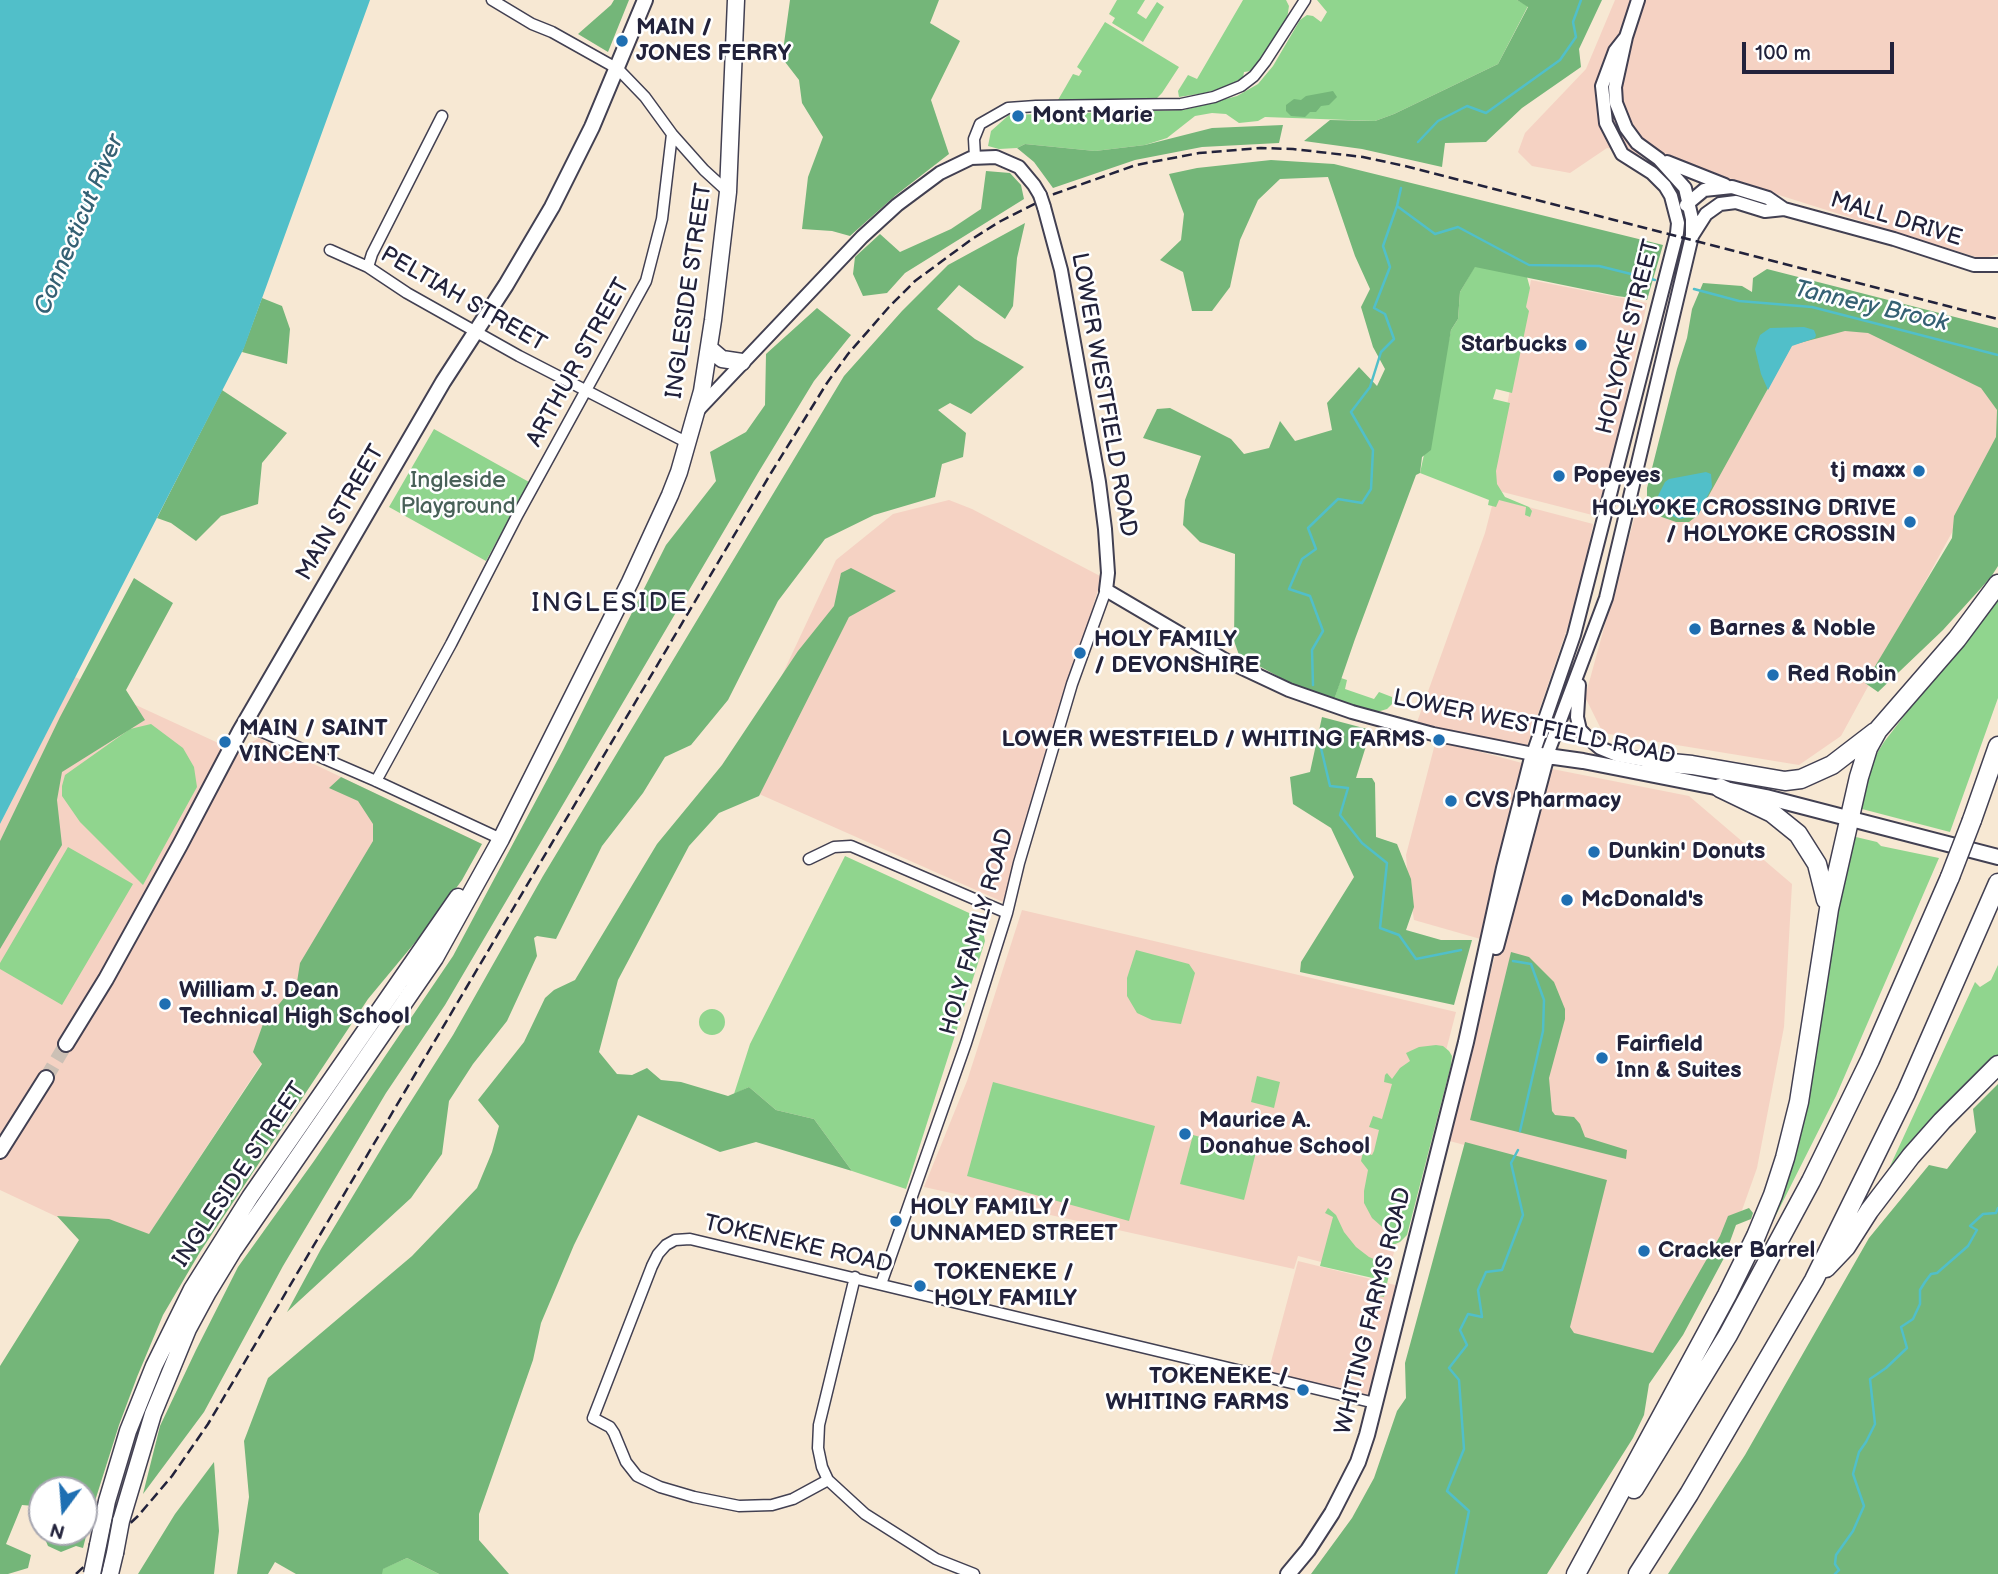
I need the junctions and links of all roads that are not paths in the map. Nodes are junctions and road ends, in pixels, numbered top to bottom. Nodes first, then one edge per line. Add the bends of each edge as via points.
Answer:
1 (492, 0) edge
2 (645, 0) edge
3 (736, 0) edge
4 (1305, 0) edge
5 (1638, 0) edge
6 (1626, 37) junction
7 (618, 69) junction
8 (442, 116) dead end
9 (672, 134) junction
10 (975, 157) junction
11 (1659, 159) junction
12 (1732, 187) junction
13 (728, 192) junction
14 (1671, 196) junction
15 (1736, 202) junction
16 (1689, 203) junction
17 (1784, 209) junction
18 (1676, 216) junction
19 (1692, 236) junction
20 (330, 250) dead end
21 (1998, 265) edge
22 (368, 267) junction
23 (475, 330) junction
24 (709, 348) junction
25 (742, 362) junction
26 (586, 391) junction
27 (697, 411) junction
28 (688, 443) junction
29 (1998, 584) edge
30 (1106, 590) junction
31 (1584, 661) junction
32 (244, 724) junction
33 (1878, 730) junction
34 (1998, 746) edge
35 (1540, 754) junction
36 (1650, 761) junction
37 (376, 781) junction
38 (1683, 781) junction
39 (1720, 788) junction
40 (1849, 818) junction
41 (501, 839) junction
42 (1998, 857) edge
43 (809, 859) dead end
44 (1997, 887) edge
45 (1007, 913) junction
46 (1827, 917) junction
47 (66, 1044) tunnel mouth
48 (1998, 1065) edge
49 (46, 1078) tunnel mouth
50 (0, 1151) edge
51 (855, 1277) junction
52 (1814, 1280) junction
53 (881, 1284) junction
54 (1375, 1403) junction
55 (828, 1480) junction
56 (112, 1564) edge
57 (92, 1574) edge
58 (974, 1574) edge
59 (1287, 1574) edge
60 (1578, 1574) edge
61 (1637, 1574) edge

1 - 7 street
2 - 7 main road, MAIN STREET
3 - 13 main road, INGLESIDE STREET
4 - 10 street via 1265,62 1241,86 1181,104 1008,108 980,124 974,139
5 - 6 street, HOLYOKE STREET
6 - 11 street, HOLYOKE STREET via 1616,103 1630,135
6 - 14 street, HOLYOKE STREET via 1615,51 1602,86 1606,122 1622,154 1660,180
7 - 9 street
7 - 23 main road, MAIN STREET via 552,207
8 - 22 street
9 - 13 street
9 - 26 street, ARTHUR STREET via 662,219 646,281
10 - 25 street via 940,173 897,205
10 - 30 street, LOWER WESTFIELD ROAD via 1011,162 1027,175 1042,201 1060,271 1099,482 1107,551
11 - 12 street
11 - 16 street, HOLYOKE STREET via 1682,183
12 - 16 street, MALL DRIVE via 1704,190
12 - 17 street, MALL DRIVE via 1768,198
13 - 24 main road, INGLESIDE STREET
14 - 16 street
14 - 18 street, HOLYOKE STREET
15 - 16 street, MALL DRIVE via 1721,198
15 - 17 street, MALL DRIVE via 1765,211
15 - 19 street via 1710,210
16 - 18 street, MALL DRIVE
16 - 19 street, HOLYOKE STREET
17 - 21 street, MALL DRIVE via 1974,265
18 - 35 street, HOLYOKE STREET via 1669,270
19 - 31 street, HOLYOKE STREET via 1619,548
20 - 22 street, PELTIAH STREET
22 - 23 street, PELTIAH STREET
23 - 26 street, PELTIAH STREET
23 - 32 main road, MAIN STREET
24 - 25 main road via 722,359
24 - 27 main road, INGLESIDE STREET
25 - 27 street
26 - 28 street, PELTIAH STREET
26 - 37 street, ARTHUR STREET
27 - 28 main road, INGLESIDE STREET
28 - 41 main road, INGLESIDE STREET via 670,495 629,582
29 - 33 highway
30 - 35 street, LOWER WESTFIELD ROAD via 1225,660 1289,690 1433,734
30 - 45 street, HOLY FAMILY ROAD via 1060,723
31 - 35 street, HOLYOKE STREET
31 - 36 street via 1576,709 1580,730 1600,748
32 - 37 street
32 - 47 main road, MAIN STREET
33 - 36 highway via 1832,765 1801,779 1771,780
33 - 40 highway via 1862,764
34 - 60 highway, bridge via 1950,877 1870,1060 1780,1241 1694,1394
35 - 38 main road, LOWER WESTFIELD ROAD
35 - 54 main road, WHITING FARMS ROAD via 1501,880 1466,1042
36 - 38 street
37 - 41 street
38 - 39 main road, LOWER WESTFIELD ROAD
39 - 40 main road, LOWER WESTFIELD ROAD
39 - 46 highway via 1772,813 1797,834 1820,872
40 - 42 main road, LOWER WESTFIELD ROAD
40 - 46 highway
41 - 56 main road, INGLESIDE STREET, bridge via 435,958 233,1251 188,1329 152,1414
41 - 57 main road, INGLESIDE STREET, bridge via 258,1186 192,1289 128,1431
43 - 45 street via 839,845 851,846
44 - 52 highway via 1906,1093
45 - 53 street, HOLY FAMILY ROAD
46 - 60 highway via 1799,1102 1769,1205 1711,1327
48 - 52 highway via 1911,1156 1846,1247
49 - 50 main road
51 - 53 street, TOKENEKE ROAD
51 - 55 street via 819,1425 819,1454
51 - 55 street, TOKENEKE ROAD via 690,1239 670,1242 652,1266 593,1418 610,1427 632,1472 684,1494 762,1506 793,1499
52 - 61 highway
53 - 54 street, TOKENEKE ROAD
54 - 59 main road, WHITING FARMS ROAD via 1346,1487 1321,1531
55 - 58 street via 851,1503 922,1551

